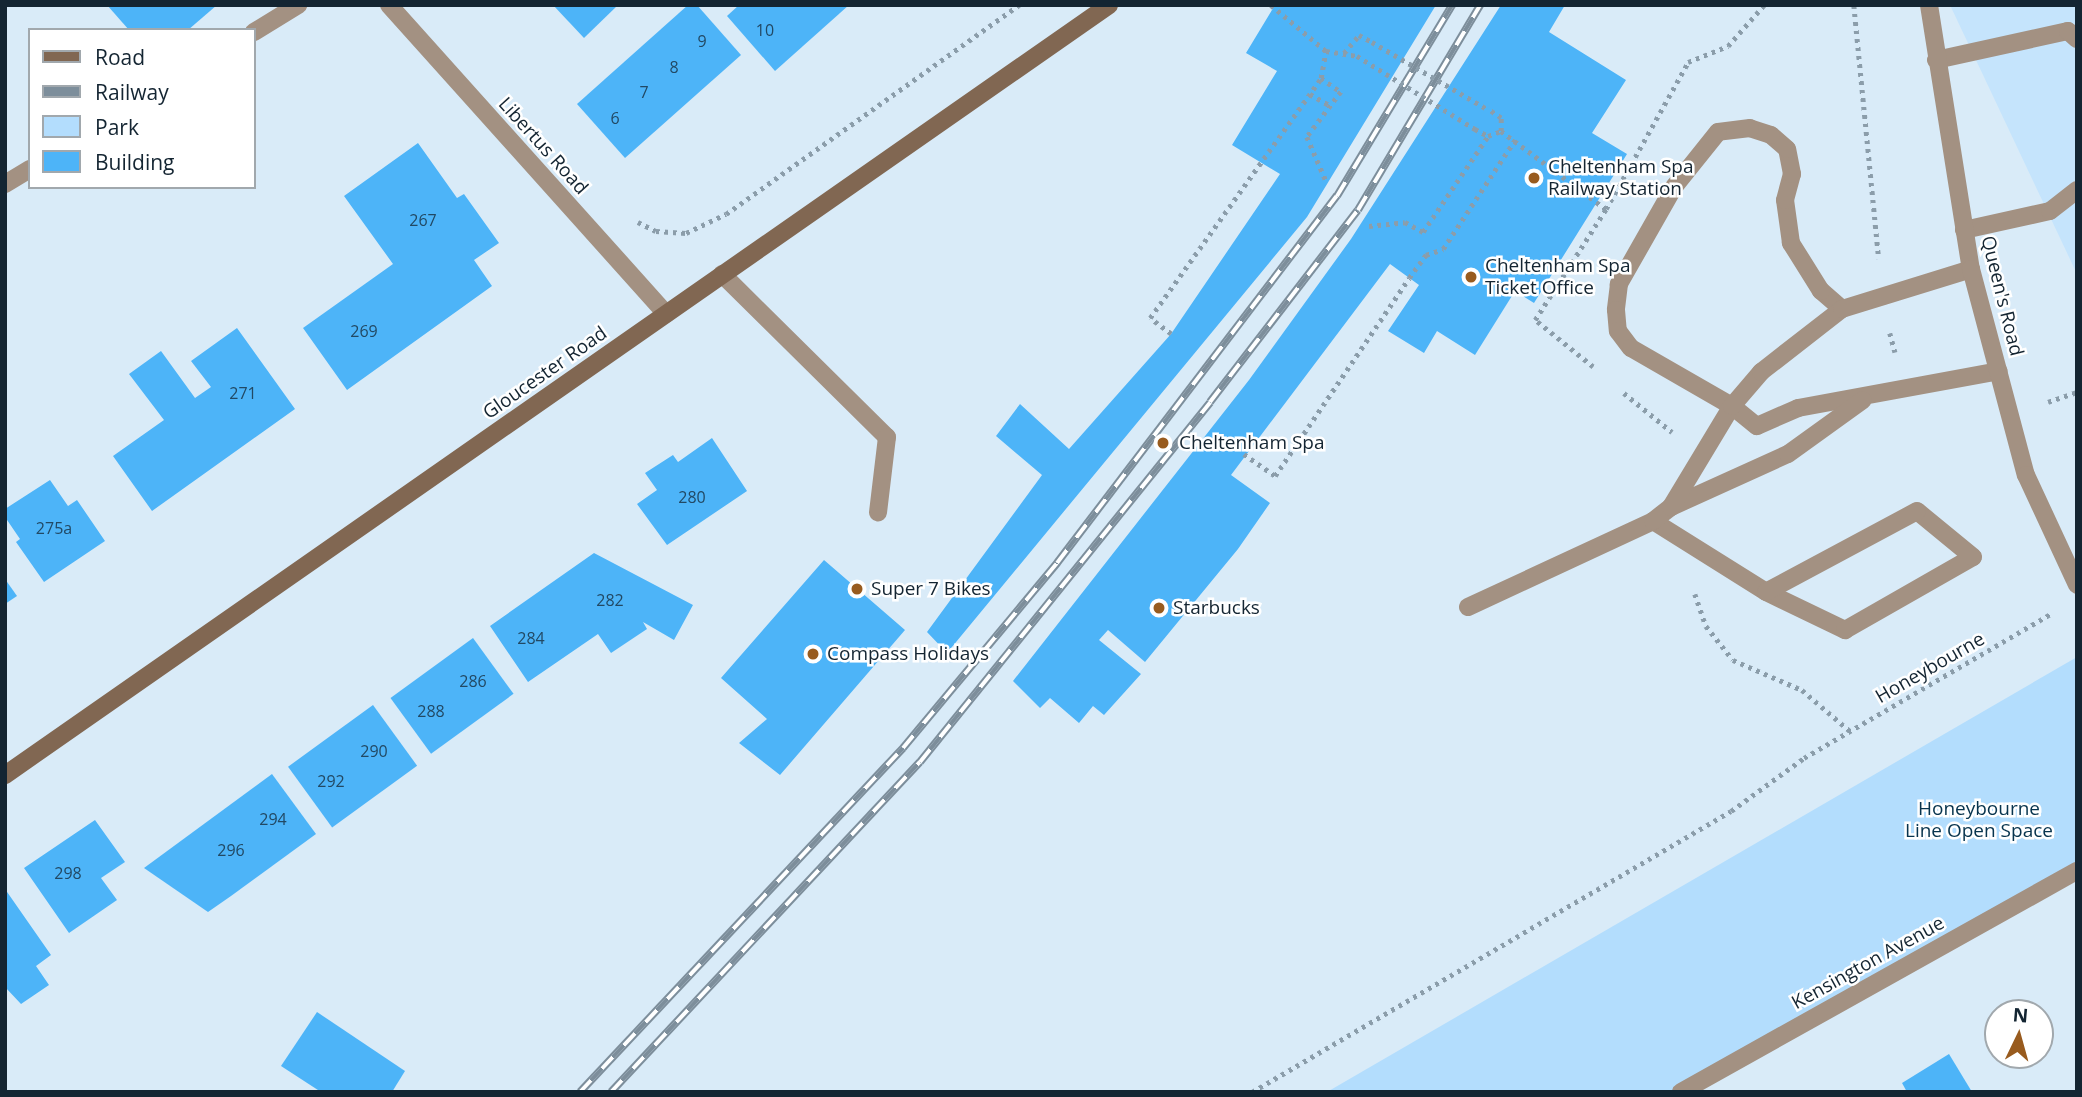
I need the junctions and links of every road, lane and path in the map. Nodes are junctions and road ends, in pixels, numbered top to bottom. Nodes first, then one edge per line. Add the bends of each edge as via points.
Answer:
1 (298, 5) edge
2 (389, 5) edge
3 (1019, 5) edge
4 (1109, 5) edge
5 (1271, 5) edge
6 (1764, 5) edge
7 (1854, 5) edge
8 (1930, 5) edge
9 (256, 31) edge
10 (2077, 38) edge
11 (1728, 46) dead end
12 (1326, 51) junction
13 (1344, 54) junction
14 (1936, 60) junction
15 (1321, 78) junction
16 (1310, 94) junction
17 (1331, 106) junction
18 (1501, 131) junction
19 (1489, 136) junction
20 (1515, 140) junction
21 (28, 170) edge
22 (1327, 183) dead end
23 (5, 184) edge
24 (2077, 190) edge
25 (627, 217) dead end
26 (1369, 226) dead end
27 (1964, 230) junction
28 (1648, 234) junction
29 (1971, 269) junction
30 (722, 274) junction
31 (1882, 298) junction
32 (1842, 309) junction
33 (666, 314) junction
34 (1171, 334) dead end
35 (1999, 371) junction
36 (1869, 396) junction
37 (1732, 405) junction
38 (1244, 454) dead end
39 (1671, 507) junction
40 (878, 512) dead end
41 (1653, 521) junction
42 (1688, 541) junction
43 (2077, 585) edge
44 (1766, 592) junction
45 (1468, 607) dead end
46 (2058, 609) dead end
47 (1850, 731) junction
48 (5, 775) edge
49 (2077, 871) edge
50 (1252, 1092) edge
51 (1681, 1092) edge

1 - 9 street
2 - 33 street, Libertus Road
3 - 25 path via 726,214 686,233 656,231
4 - 30 main road, Gloucester Road
5 - 12 path
6 - 11 path
7 - 31 path
8 - 14 street, Queen's Road
10 - 14 street via 2068,31
12 - 13 path
12 - 15 path
13 - 18 path, bridge via 1359,35 1501,118
13 - 19 path, bridge via 1357,56
14 - 27 street, Queen's Road
15 - 16 path
15 - 17 path via 1341,92
16 - 17 path
16 - 34 path via 1150,318
17 - 22 path via 1307,137
18 - 19 path
18 - 20 path
19 - 26 path via 1423,232 1405,222
20 - 28 path via 1606,209
20 - 38 path via 1443,249 1426,255 1409,278 1275,476
21 - 23 street
24 - 27 street via 2050,211
27 - 29 street, Queen's Road
28 - 32 street via 1674,187 1718,132 1750,128 1772,135 1787,149 1792,174 1785,200 1791,243 1821,291
28 - 37 street via 1619,284 1618,331 1630,348
29 - 31 street
29 - 35 street, Queen's Road
30 - 33 main road, Gloucester Road
30 - 40 street via 887,437
31 - 32 street
32 - 37 street via 1761,372
33 - 48 main road, Gloucester Road
35 - 36 street
35 - 43 street, Queen's Road via 2026,475
36 - 37 street via 1798,408 1757,426
36 - 39 street via 1788,454
37 - 39 street
39 - 41 street
41 - 42 street
41 - 45 street
42 - 44 street
42 - 47 path via 1681,552 1706,626 1733,660 1802,690
44 - 44 street via 1917,511 1973,557 1845,630
46 - 47 path, Honeybourne
47 - 50 path, Honeybourne via 1731,811
49 - 51 street, Kensington Avenue

